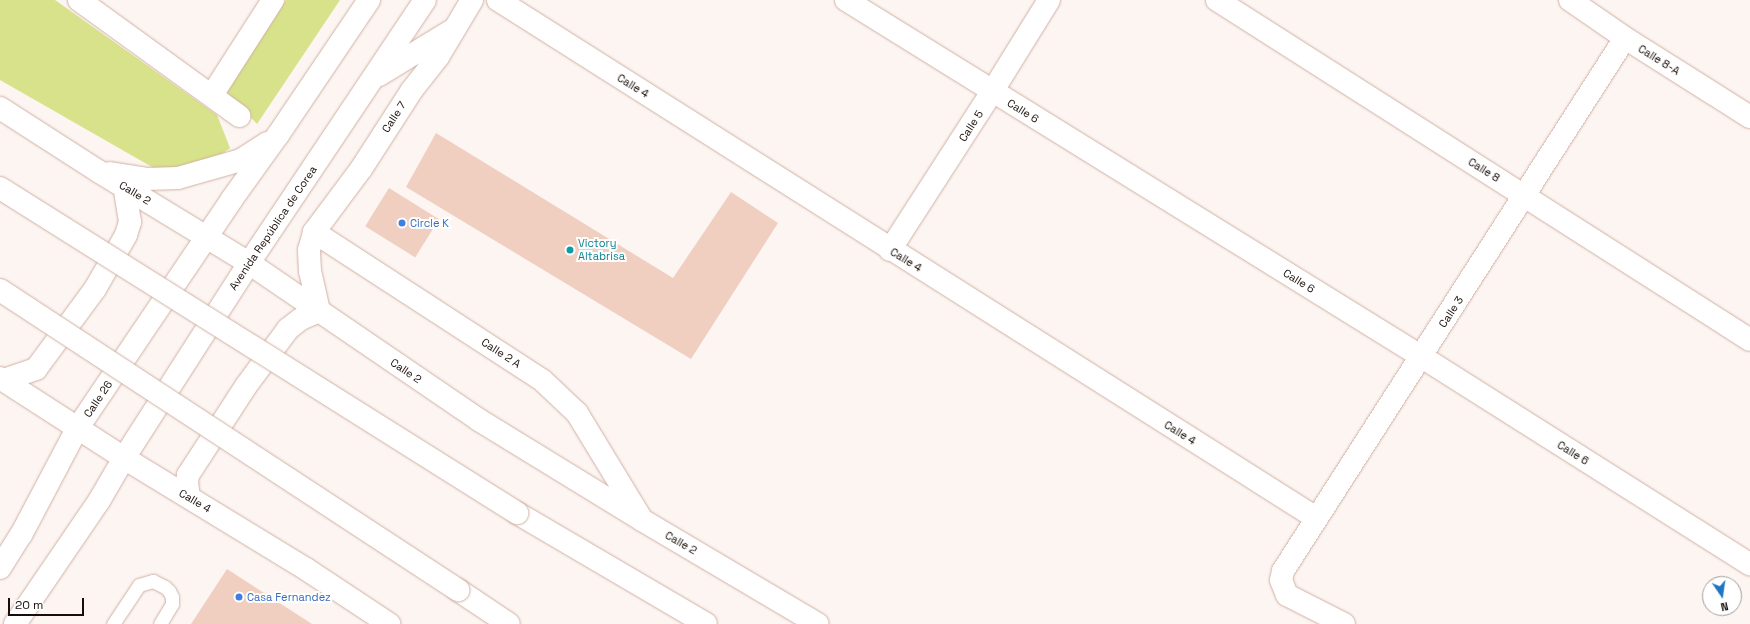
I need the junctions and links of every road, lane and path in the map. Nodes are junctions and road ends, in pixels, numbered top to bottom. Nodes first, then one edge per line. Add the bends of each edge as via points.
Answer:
1 (79, 0) edge
2 (273, 0) edge
3 (369, 0) edge
4 (425, 0) edge
5 (472, 0) edge
6 (498, 0) edge
7 (846, 0) edge
8 (1049, 0) edge
9 (1217, 0) edge
10 (1570, 0) edge
11 (454, 29) junction
12 (1625, 38) junction
13 (372, 79) junction
14 (992, 92) junction
15 (212, 95) junction
16 (0, 108) edge
17 (239, 116) dead end
18 (1750, 117) edge
19 (278, 135) junction
20 (98, 171) junction
21 (124, 186) junction
22 (0, 188) edge
23 (1525, 196) junction
24 (314, 232) junction
25 (207, 238) junction
26 (890, 250) junction
27 (249, 263) junction
28 (0, 290) edge
29 (319, 311) junction
30 (1750, 340) edge
31 (1422, 357) junction
32 (2, 379) edge
33 (78, 429) junction
34 (124, 458) junction
35 (189, 497) junction
36 (1316, 518) junction
37 (642, 520) junction
38 (1750, 564) edge
39 (0, 568) edge
40 (15, 624) edge
41 (113, 624) edge
42 (160, 624) edge
43 (389, 624) edge
44 (509, 624) edge
45 (706, 624) edge
46 (818, 624) edge
47 (1344, 624) edge

1 - 15 main road
2 - 15 main road
3 - 19 main road
4 - 13 main road, Avenida República de Corea
5 - 11 main road, Calle 7
6 - 26 main road, Calle 4
7 - 14 main road, Calle 6
8 - 14 main road, Calle 5
9 - 23 main road, Calle 8
10 - 12 main road, Calle 8-A
11 - 13 main road
11 - 24 main road, Calle 7 via 438,57 412,90 361,169
12 - 18 main road, Calle 8-A
12 - 23 main road, Calle 3
13 - 27 main road, Avenida República de Corea
14 - 26 main road, Calle 5
14 - 31 main road, Calle 6
15 - 17 main road
16 - 20 main road, Calle 2
19 - 20 main road via 242,160 178,178 147,179
19 - 25 main road via 232,198
20 - 21 main road, Calle 2
21 - 25 main road, Calle 2
21 - 32 main road via 130,222 126,236 95,289 36,369
22 - 45 main road, bridge via 517,513
23 - 30 main road, Calle 8
23 - 31 main road, Calle 3
24 - 29 main road via 309,250 310,271
24 - 37 main road, Calle 2 A via 542,380 577,413
25 - 27 main road, Calle 2
25 - 33 main road, Calle 26
26 - 36 main road, Calle 4
27 - 29 main road, Calle 2
27 - 34 main road, Avenida República de Corea
28 - 44 main road, bridge
29 - 35 main road via 301,319 288,329 246,386 188,475
29 - 37 main road, Calle 2 via 479,420
31 - 36 main road, Calle 3
31 - 38 main road, Calle 6
32 - 33 main road, Calle 4
33 - 34 main road, Calle 4
33 - 39 main road, Calle 26 via 21,535
34 - 35 main road, Calle 4
34 - 40 main road via 99,501
35 - 43 main road, Calle 4
36 - 47 main road, Calle 3 via 1283,571 1282,586 1287,595 1295,600
37 - 46 main road, Calle 2
41 - 42 lane via 139,585 153,581 170,591 172,597 172,604

